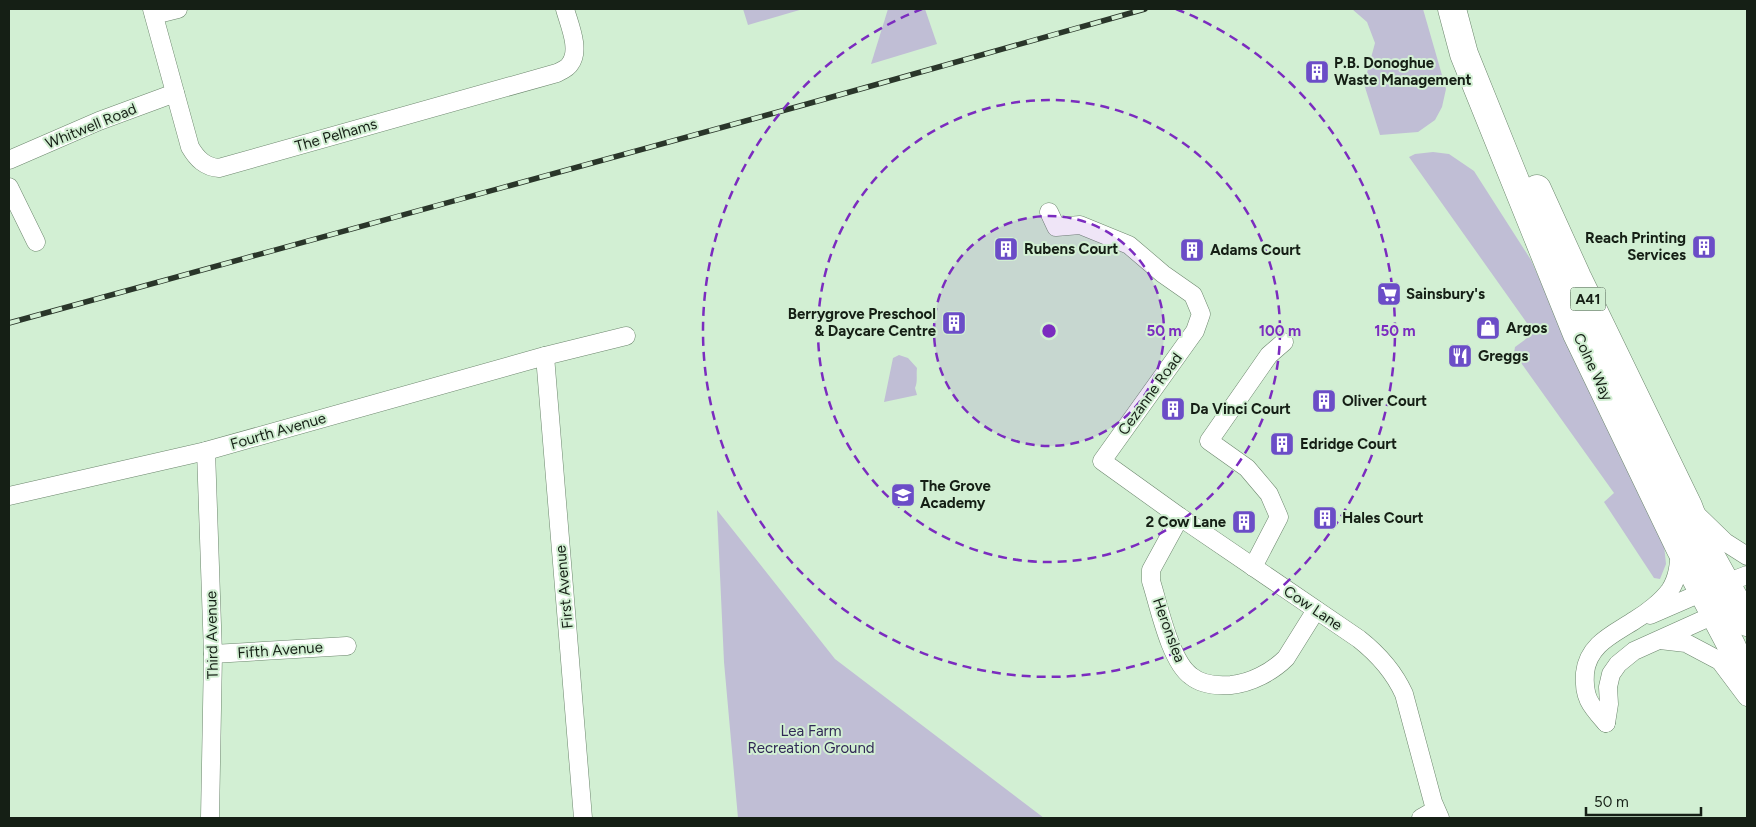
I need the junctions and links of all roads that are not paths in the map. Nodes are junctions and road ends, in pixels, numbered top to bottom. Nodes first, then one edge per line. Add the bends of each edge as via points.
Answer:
1 (178, 9) edge
2 (565, 9) edge
3 (1453, 11) edge
4 (153, 12) edge
5 (175, 93) junction
6 (9, 160) edge
7 (9, 187) edge
8 (1049, 212) dead end
9 (36, 242) dead end
10 (626, 336) dead end
11 (1284, 342) dead end
12 (545, 356) junction
13 (206, 451) junction
14 (1102, 461) joint
15 (9, 496) edge
16 (1688, 506) junction
17 (1180, 517) junction
18 (1680, 548) junction
19 (1747, 556) edge
20 (1253, 567) junction
21 (1731, 599) edge
22 (1316, 610) junction
23 (1636, 620) junction
24 (1660, 640) junction
25 (347, 646) dead end
26 (213, 654) junction
27 (1747, 682) edge
28 (1747, 697) edge
29 (1432, 816) edge
30 (210, 818) edge
31 (582, 818) edge

1 - 4 street
2 - 5 street, The Pelhams via 574,56 570,65 557,73 219,168 210,167 195,156
3 - 16 highway, Colne Way / A41 via 1476,50 1566,254
3 - 18 highway, Colne Way / A41 via 1464,54 1573,324
4 - 5 street, The Pelhams
5 - 6 street, Whitwell Road
7 - 9 street
8 - 14 street, Cezanne Road via 1056,227 1080,225 1129,245 1193,295 1201,314 1195,331
10 - 12 street, Fourth Avenue
11 - 20 street via 1269,355 1209,441 1247,468 1269,494 1279,517
12 - 13 street, Fourth Avenue
12 - 31 street, First Avenue
13 - 15 street, Fourth Avenue
13 - 26 street, Third Avenue
14 - 17 street, Cow Lane
16 - 19 street via 1726,542
16 - 21 highway, Colne Way / A41
17 - 20 street, Cow Lane
17 - 22 street, Heronslea via 1151,570 1151,581 1176,657 1191,677 1219,686 1234,685 1263,675 1286,658
18 - 21 highway, Colne Way / A41
18 - 23 street via 1678,571 1670,589
20 - 22 street, Cow Lane
21 - 23 street via 1662,611
21 - 24 street
21 - 27 highway, Colne Way / A41
22 - 29 street, Cow Lane via 1372,650 1398,681 1409,709
23 - 24 street via 1604,638 1590,656 1586,668 1585,691 1590,705 1606,723 1611,674 1634,651
24 - 28 street via 1686,643 1720,662
25 - 26 street, Fifth Avenue
26 - 30 street, Third Avenue

